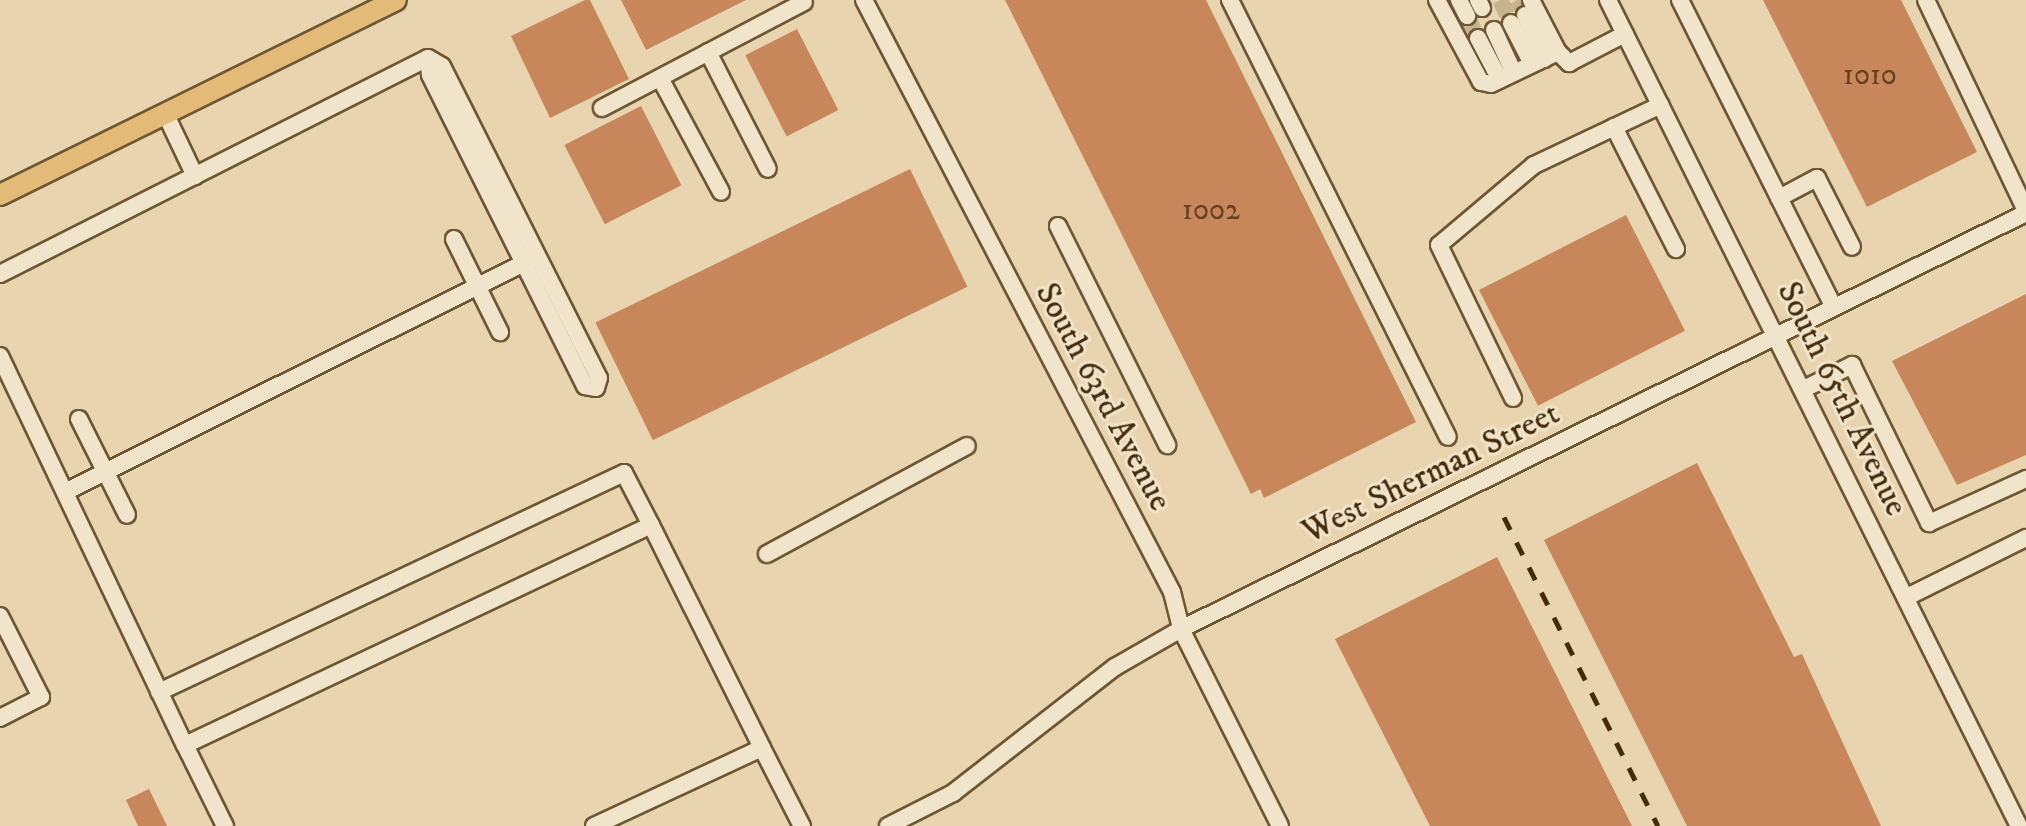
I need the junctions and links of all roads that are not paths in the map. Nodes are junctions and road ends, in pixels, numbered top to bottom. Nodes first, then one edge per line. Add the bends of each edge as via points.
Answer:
1 (396, 0) edge
2 (864, 0) edge
3 (1230, 0) edge
4 (1437, 0) edge
5 (1459, 0) edge
6 (1608, 0) edge
7 (1680, 0) edge
8 (1926, 0) edge
9 (804, 2) edge
10 (1476, 8) tunnel mouth
11 (1523, 13) edge
12 (1494, 30) tunnel mouth
13 (1625, 34) junction
14 (1478, 38) tunnel mouth
15 (708, 52) junction
16 (1545, 58) junction
17 (1507, 76) junction
18 (660, 78) junction
19 (1661, 105) junction
20 (602, 108) dead end
21 (165, 113) junction
22 (1614, 127) junction
23 (768, 169) dead end
24 (195, 176) junction
25 (721, 192) dead end
26 (0, 195) edge
27 (1779, 198) junction
28 (2026, 212) edge
29 (1058, 226) dead end
30 (454, 239) dead end
31 (1852, 247) dead end
32 (1676, 249) dead end
33 (531, 259) junction
34 (0, 274) edge
35 (477, 286) junction
36 (1834, 307) junction
37 (500, 332) dead end
38 (1777, 334) junction
39 (0, 356) edge
40 (1804, 389) junction
41 (1513, 398) dead end
42 (79, 419) dead end
43 (1448, 437) dead end
44 (1167, 445) dead end
45 (967, 446) dead end
46 (105, 472) junction
47 (2026, 479) edge
48 (65, 492) junction
49 (127, 515) dead end
50 (651, 525) junction
51 (2026, 538) edge
52 (767, 554) dead end
53 (1907, 597) junction
54 (0, 616) edge
55 (1181, 629) junction
56 (159, 692) junction
57 (0, 718) edge
58 (185, 745) junction
59 (762, 748) junction
60 (225, 826) edge
61 (594, 826) edge
62 (802, 826) edge
63 (888, 826) edge
64 (1280, 826) edge
65 (2019, 826) edge

1 - 21 main road
2 - 55 street, South 63rd Avenue via 1172,592
3 - 43 street
4 - 17 street via 1481,82
5 - 10 street
6 - 13 street, South 65th Avenue
7 - 27 street
8 - 28 street
9 - 15 street
11 - 16 street
11 - 16 street
12 - 17 street
13 - 16 street via 1569,63
13 - 19 street, South 65th Avenue
14 - 17 street
15 - 18 street
15 - 23 street
16 - 17 street
18 - 20 street
18 - 25 street
19 - 22 street
19 - 38 street, South 65th Avenue
21 - 24 street
21 - 26 main road
22 - 32 street
22 - 41 street via 1534,165 1439,245
24 - 33 street via 428,58 442,66
24 - 34 street
27 - 31 street via 1817,178
27 - 36 street
28 - 36 street, West Sherman Street
29 - 44 street
30 - 35 street
33 - 33 street via 585,386 596,388 599,378
33 - 35 street
35 - 37 street
35 - 46 street
36 - 38 street, West Sherman Street
38 - 40 street, South 65th Avenue
38 - 55 street, West Sherman Street
39 - 48 street
40 - 47 street via 1852,365 1929,523
40 - 53 street, South 65th Avenue
42 - 46 street
45 - 52 street
46 - 48 street
46 - 49 street
48 - 56 street
50 - 56 street via 624,473
50 - 58 street
50 - 59 street
51 - 53 street
53 - 65 street, South 65th Avenue
54 - 57 street via 41,697
55 - 63 street, West Sherman Street via 1115,667 953,793
55 - 64 street, South 63rd Avenue
56 - 58 street
58 - 60 street
59 - 61 street
59 - 62 street

